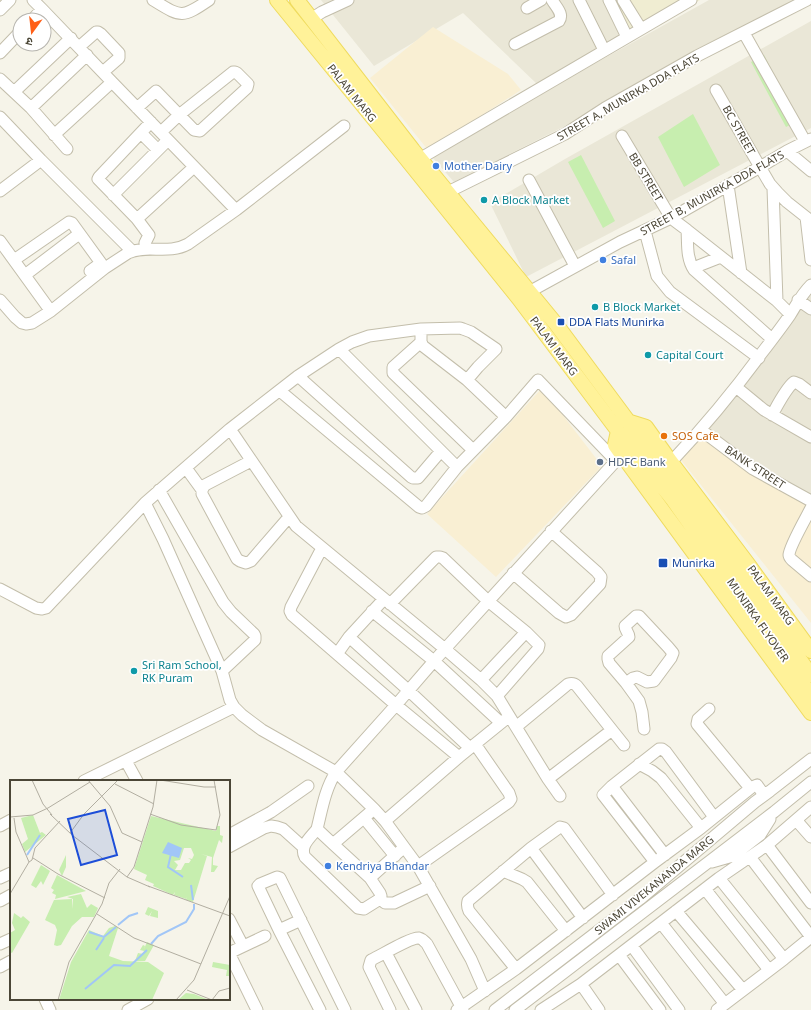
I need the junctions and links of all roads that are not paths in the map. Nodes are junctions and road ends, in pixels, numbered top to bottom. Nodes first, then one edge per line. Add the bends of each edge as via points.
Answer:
1 (10, 0) edge
2 (33, 0) edge
3 (153, 0) edge
4 (209, 0) edge
5 (266, 0) edge
6 (297, 0) edge
7 (348, 0) edge
8 (541, 0) edge
9 (552, 0) edge
10 (579, 0) edge
11 (609, 0) edge
12 (623, 0) edge
13 (691, 0) edge
14 (807, 0) edge
15 (329, 4) edge
16 (281, 5) edge
17 (42, 8) junction
18 (527, 8) dead end
19 (0, 10) edge
20 (39, 12) edge
21 (311, 19) junction
22 (641, 29) junction
23 (744, 33) junction
24 (627, 37) junction
25 (71, 38) junction
26 (12, 40) edge
27 (516, 44) dead end
28 (604, 50) junction
29 (83, 51) junction
30 (0, 53) edge
31 (103, 72) junction
32 (0, 79) edge
33 (112, 82) junction
34 (716, 90) dead end
35 (14, 92) junction
36 (31, 108) junction
37 (137, 108) junction
38 (179, 115) junction
39 (0, 117) edge
40 (151, 122) junction
41 (344, 126) dead end
42 (141, 133) junction
43 (54, 135) junction
44 (164, 136) junction
45 (622, 136) dead end
46 (808, 140) edge
47 (67, 149) dead end
48 (158, 150) junction
49 (786, 151) junction
50 (421, 158) junction
51 (41, 160) junction
52 (760, 167) junction
53 (194, 168) junction
54 (811, 171) edge
55 (529, 180) dead end
56 (728, 185) junction
57 (773, 188) junction
58 (0, 191) edge
59 (448, 192) junction
60 (113, 196) junction
61 (236, 210) junction
62 (671, 218) junction
63 (137, 219) junction
64 (808, 219) edge
65 (687, 230) junction
66 (645, 231) junction
67 (79, 234) junction
68 (0, 242) edge
69 (145, 243) dead end
70 (132, 251) junction
71 (721, 257) junction
72 (14, 260) junction
73 (811, 260) edge
74 (575, 266) junction
75 (693, 268) junction
76 (741, 273) junction
77 (25, 275) junction
78 (811, 285) edge
79 (529, 292) junction
80 (0, 300) edge
81 (798, 300) junction
82 (777, 301) junction
83 (811, 309) edge
84 (790, 314) junction
85 (421, 329) junction
86 (772, 339) junction
87 (421, 342) junction
88 (339, 349) junction
89 (759, 358) junction
90 (298, 376) junction
91 (467, 380) junction
92 (736, 387) junction
93 (280, 391) junction
94 (811, 393) edge
95 (772, 415) junction
96 (506, 417) junction
97 (630, 422) joint
98 (230, 429) junction
99 (701, 430) junction
100 (618, 431) junction
101 (811, 437) edge
102 (473, 450) junction
103 (441, 452) junction
104 (619, 458) junction
105 (252, 461) junction
106 (659, 463) junction
107 (457, 467) junction
108 (186, 468) junction
109 (159, 490) junction
110 (202, 490) junction
111 (811, 501) edge
112 (145, 503) junction
113 (811, 508) edge
114 (289, 517) junction
115 (552, 531) junction
116 (322, 548) junction
117 (513, 573) junction
118 (811, 576) edge
119 (0, 588) edge
120 (488, 600) junction
121 (387, 601) junction
122 (372, 611) junction
123 (526, 632) junction
124 (349, 637) junction
125 (444, 649) junction
126 (811, 651) edge
127 (337, 654) junction
128 (434, 661) junction
129 (222, 671) junction
130 (811, 675) edge
131 (481, 680) junction
132 (626, 683) junction
133 (408, 690) junction
134 (497, 696) junction
135 (808, 699) edge
136 (396, 705) junction
137 (234, 707) junction
138 (709, 708) dead end
139 (811, 713) edge
140 (505, 719) junction
141 (516, 727) junction
142 (644, 729) dead end
143 (612, 730) junction
144 (624, 745) dead end
145 (473, 746) junction
146 (459, 757) junction
147 (811, 759) edge
148 (126, 760) junction
149 (639, 764) junction
150 (336, 772) junction
151 (548, 779) junction
152 (90, 780) edge
153 (136, 780) edge
154 (811, 782) edge
155 (308, 786) dead end
156 (612, 786) junction
157 (750, 788) junction
158 (764, 795) junction
159 (560, 796) dead end
160 (374, 810) junction
161 (810, 810) edge
162 (714, 817) junction
163 (364, 818) junction
164 (796, 820) junction
165 (10, 821) edge
166 (385, 821) junction
167 (0, 826) edge
168 (701, 828) junction
169 (317, 829) junction
170 (230, 834) edge
171 (811, 837) edge
172 (333, 844) junction
173 (230, 845) edge
174 (767, 845) junction
175 (303, 847) junction
176 (405, 847) junction
177 (531, 848) junction
178 (665, 855) junction
179 (395, 856) junction
180 (750, 857) junction
181 (655, 862) junction
182 (418, 866) junction
183 (503, 871) junction
184 (10, 873) edge
185 (0, 878) edge
186 (370, 878) junction
187 (719, 878) junction
188 (430, 886) junction
189 (705, 889) junction
190 (10, 895) edge
191 (613, 895) junction
192 (380, 899) junction
193 (0, 900) edge
194 (811, 903) edge
195 (676, 911) junction
196 (583, 918) junction
197 (300, 920) junction
198 (230, 921) edge
199 (660, 923) junction
200 (279, 930) junction
201 (566, 931) junction
202 (265, 936) dead end
203 (811, 937) edge
204 (10, 939) edge
205 (0, 944) edge
206 (243, 946) junction
207 (632, 946) junction
208 (230, 952) edge
209 (386, 953) junction
210 (230, 955) edge
211 (619, 955) junction
212 (784, 959) junction
213 (10, 962) edge
214 (0, 967) edge
215 (516, 969) junction
216 (769, 970) junction
217 (581, 984) junction
218 (743, 990) junction
219 (485, 991) junction
220 (45, 1000) edge
221 (146, 1000) edge
222 (721, 1007) edge
223 (461, 1009) edge
224 (50, 1010) edge
225 (128, 1010) edge
226 (257, 1010) edge
227 (320, 1010) edge
228 (345, 1010) edge
229 (390, 1010) edge
230 (416, 1010) edge
231 (495, 1010) edge
232 (515, 1010) edge
233 (541, 1010) edge
234 (599, 1010) edge
235 (660, 1010) edge
236 (679, 1010) edge

1 - 19 street
2 - 17 street
3 - 4 street via 180,14 192,12
5 - 16 main road, PALAM MARG via 274,6
6 - 21 main road, PALAM MARG
7 - 15 street
8 - 18 street
9 - 27 street via 561,17 559,22
10 - 28 street
11 - 24 street
12 - 22 street
13 - 22 street
14 - 23 street, STREET A, MUNIRKA DDA FLATS
15 - 21 street
16 - 100 main road, PALAM MARG via 519,300
17 - 20 street
17 - 25 street
21 - 50 main road, PALAM MARG
22 - 24 street
23 - 46 street
23 - 59 street, STREET A, MUNIRKA DDA FLATS via 697,56 566,134
24 - 28 street
25 - 29 street
25 - 35 street
26 - 30 street
28 - 50 street
29 - 31 street
29 - 31 street via 96,32 119,53 119,57
29 - 36 street
31 - 33 street
32 - 35 street
33 - 37 street
33 - 43 street
34 - 52 street, BC STREET
35 - 36 street
36 - 43 street
37 - 38 street via 156,91
37 - 40 street
38 - 38 street via 234,72 248,84 247,88 200,131 194,130
38 - 44 street
39 - 51 street
40 - 42 street
40 - 44 street
41 - 61 street
42 - 48 street
42 - 60 street via 99,178
43 - 47 street
44 - 48 street
44 - 53 street
45 - 62 street, BB STREET
46 - 49 street, STREET B, MUNIRKA DDA FLATS
48 - 60 street
49 - 52 street, STREET B, MUNIRKA DDA FLATS
49 - 54 street
50 - 59 main road, PALAM MARG
51 - 58 street
51 - 70 street
52 - 56 street, STREET B, MUNIRKA DDA FLATS
52 - 57 street, BC STREET
53 - 61 street
53 - 63 street
55 - 74 street
56 - 62 street, STREET B, MUNIRKA DDA FLATS
56 - 76 street
57 - 64 street, BC STREET
57 - 82 street
59 - 79 main road, PALAM MARG
60 - 63 street
61 - 70 street via 183,247
62 - 65 street
62 - 66 street, STREET B, MUNIRKA DDA FLATS
63 - 69 street via 149,235
64 - 73 street
65 - 71 street
65 - 75 street via 688,256
66 - 74 street, STREET B, MUNIRKA DDA FLATS
66 - 89 street via 657,276 670,292
67 - 72 street via 71,222 68,222
67 - 77 street
67 - 77 street via 101,263 47,305
68 - 72 street
70 - 80 street via 32,323 22,323
71 - 75 street
71 - 76 street
72 - 77 street
74 - 79 street, STREET B, MUNIRKA DDA FLATS
75 - 86 street
76 - 82 street
78 - 81 street
79 - 97 main road, PALAM MARG
81 - 83 street
81 - 84 street
82 - 84 street
84 - 86 street
85 - 87 street
85 - 88 street via 369,336
85 - 91 street via 463,329 496,349
86 - 89 street
87 - 91 street
87 - 102 street via 393,367 393,373
88 - 90 street
88 - 103 street
89 - 92 street
90 - 93 street
90 - 103 street via 411,477 418,478
91 - 96 street
92 - 95 street
92 - 99 street
93 - 98 street
93 - 107 street via 419,507 426,506
94 - 95 street via 792,383
95 - 101 street
96 - 102 street
96 - 104 street via 538,380
97 - 106 main road, MUNIRKA FLYOVER
98 - 105 street
98 - 108 street
99 - 106 street
99 - 111 street, BANK STREET via 753,469
100 - 104 main road via 615,445
100 - 106 main road, MUNIRKA FLYOVER
102 - 107 street
103 - 107 street
104 - 115 street
104 - 135 main road
105 - 110 street via 205,485
105 - 114 street
106 - 126 main road, PALAM MARG via 748,564
106 - 130 main road, MUNIRKA FLYOVER
106 - 135 main road, MUNIRKA FLYOVER via 673,500
108 - 109 street
108 - 110 street
109 - 112 street
109 - 129 street via 223,602 255,636 255,640
110 - 114 street via 236,556 243,563 251,561
112 - 119 street via 46,608 36,608
112 - 129 street
113 - 118 street via 789,553 792,560
114 - 116 street via 300,531
115 - 117 street
115 - 117 street via 597,572 601,577 600,584 571,615 566,617
116 - 121 street
116 - 127 street via 290,611
117 - 120 street
120 - 121 street via 439,556
120 - 123 street
120 - 125 street
121 - 122 street
121 - 125 street
122 - 124 street
122 - 128 street
123 - 131 street
123 - 134 street via 539,644 538,649
124 - 127 street
124 - 133 street
125 - 128 street
125 - 131 street
127 - 136 street
128 - 133 street
128 - 140 street
129 - 137 street
131 - 134 street
132 - 132 street via 609,663 608,657 628,638 625,626 637,616 673,655 654,681 647,682 637,677
132 - 142 street via 639,701
133 - 136 street
133 - 145 street
134 - 140 street
135 - 139 main road
136 - 146 street
136 - 150 street
137 - 148 street
137 - 150 street via 262,730
138 - 157 street via 698,719 697,724
140 - 141 street
140 - 145 street
141 - 143 street via 568,684 574,683
141 - 151 street
143 - 144 street
143 - 151 street
145 - 146 street
145 - 182 street via 509,792 509,802
146 - 166 street
147 - 158 street, SWAMI VIVEKANANDA MARG
148 - 152 street
148 - 153 street
149 - 156 street
149 - 162 street via 659,749 664,750
149 - 168 street via 661,778
150 - 160 street
150 - 169 street via 325,797
151 - 159 street
154 - 232 street, SWAMI VIVEKANANDA MARG via 774,812 760,835 733,856 704,865
155 - 170 street via 271,812
156 - 178 street
156 - 181 street via 603,793 603,796
157 - 158 street via 757,785
157 - 162 street
158 - 231 street, SWAMI VIVEKANANDA MARG via 640,899
160 - 163 street
160 - 166 street
161 - 164 street
162 - 168 street
163 - 172 street
163 - 179 street
164 - 171 street
164 - 174 street
165 - 167 street
166 - 176 street
168 - 178 street
169 - 172 street
169 - 175 street
172 - 186 street
173 - 175 street via 271,826 283,829
174 - 180 street
174 - 194 street
175 - 192 street via 305,857 358,908 364,909
176 - 179 street
176 - 182 street
177 - 183 street
177 - 191 street via 562,827
177 - 196 street
178 - 181 street
179 - 186 street
180 - 187 street
180 - 203 street
181 - 191 street
182 - 188 street
183 - 201 street via 527,882
183 - 215 street via 468,901 467,907
184 - 185 street
186 - 192 street via 380,893
187 - 189 street
187 - 212 street
188 - 192 street via 394,903 385,903
188 - 219 street via 471,959
189 - 195 street
189 - 216 street
190 - 193 street
191 - 196 street
195 - 199 street
195 - 218 street
196 - 201 street
197 - 200 street
197 - 200 street via 280,878 260,884 258,886
197 - 228 street
198 - 206 street
199 - 207 street
199 - 222 street
200 - 227 street
201 - 215 street
202 - 206 street
203 - 212 street
204 - 205 street
206 - 208 street
207 - 211 street
207 - 236 street
209 - 223 street via 416,938 422,939
209 - 229 street via 371,960 369,967
209 - 230 street
210 - 226 street
211 - 217 street
211 - 235 street
212 - 216 street
213 - 214 street
215 - 219 street
216 - 218 street
217 - 233 street
217 - 234 street
218 - 222 street
219 - 223 street
220 - 224 street
221 - 225 street

